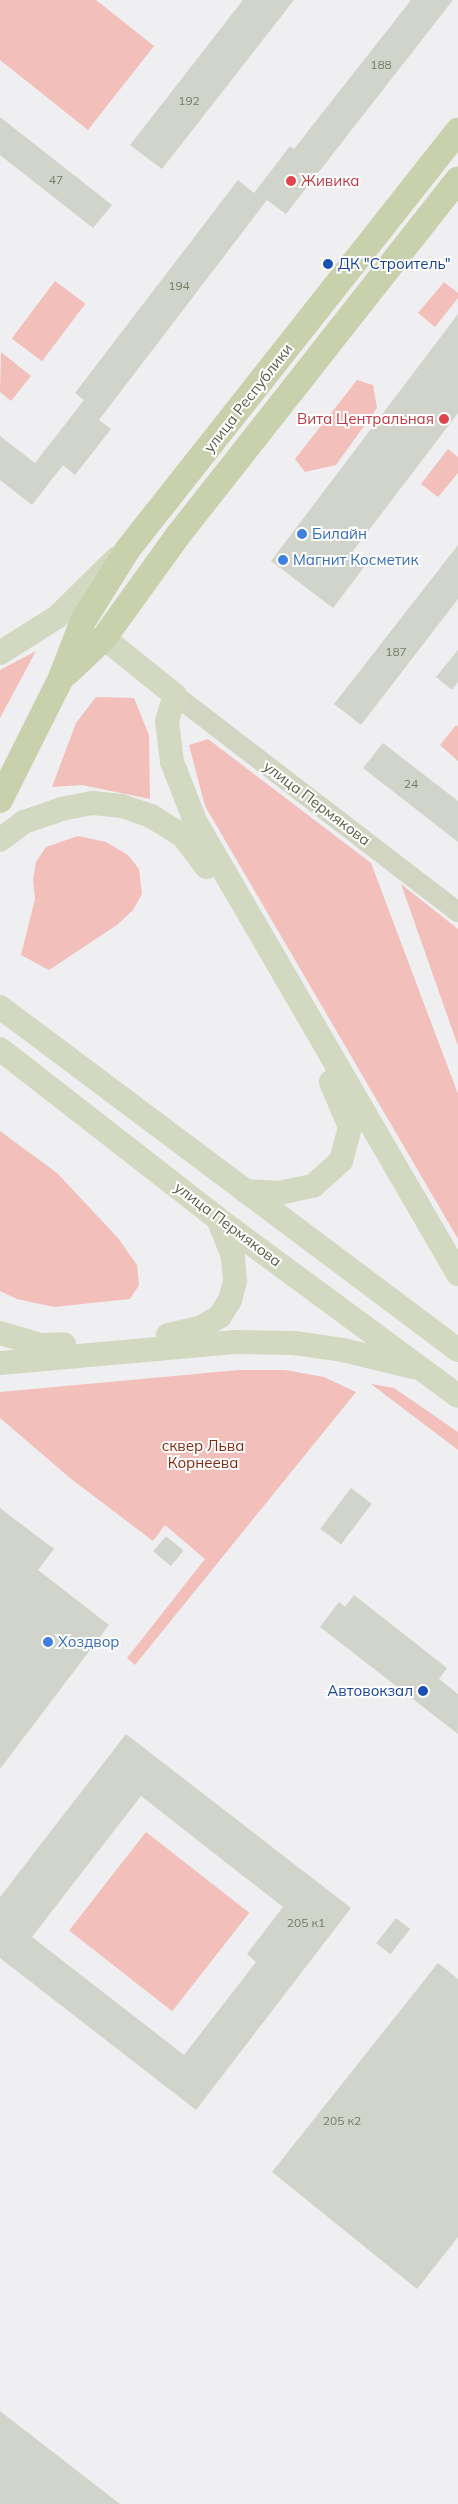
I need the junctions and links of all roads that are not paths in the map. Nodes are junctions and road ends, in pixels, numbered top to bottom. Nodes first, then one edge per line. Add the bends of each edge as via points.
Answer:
1 (458, 132) edge
2 (458, 180) edge
3 (128, 549) junction
4 (104, 638) junction
5 (0, 653) edge
6 (61, 678) junction
7 (175, 695) junction
8 (0, 800) edge
9 (0, 840) edge
10 (458, 912) edge
11 (0, 1007) edge
12 (0, 1049) edge
13 (245, 1191) junction
14 (218, 1218) junction
15 (458, 1274) edge
16 (0, 1333) edge
17 (458, 1350) edge
18 (0, 1363) edge
19 (424, 1370) junction
20 (458, 1396) edge

1 - 3 main road, улица Республики
2 - 4 main road, улица Республики via 179,534
3 - 5 main road via 57,617
3 - 6 main road, улица Республики via 83,621
4 - 6 main road, улица Республики
4 - 7 main road
6 - 8 main road, улица Республики
7 - 10 street, улица Пермякова
7 - 15 main road via 168,721 172,762 195,821
9 - 13 main road via 24,822 61,809 93,803 122,806 151,816 183,836 201,859 340,1097 350,1127 342,1162 313,1186 279,1193
11 - 13 main road
12 - 14 main road, улица Пермякова
13 - 17 main road
14 - 16 main road via 233,1256 235,1281 230,1300 220,1316 202,1327 177,1334 40,1345
14 - 19 main road, улица Пермякова
18 - 19 main road via 235,1342 294,1343 343,1350
19 - 20 main road, улица Пермякова

